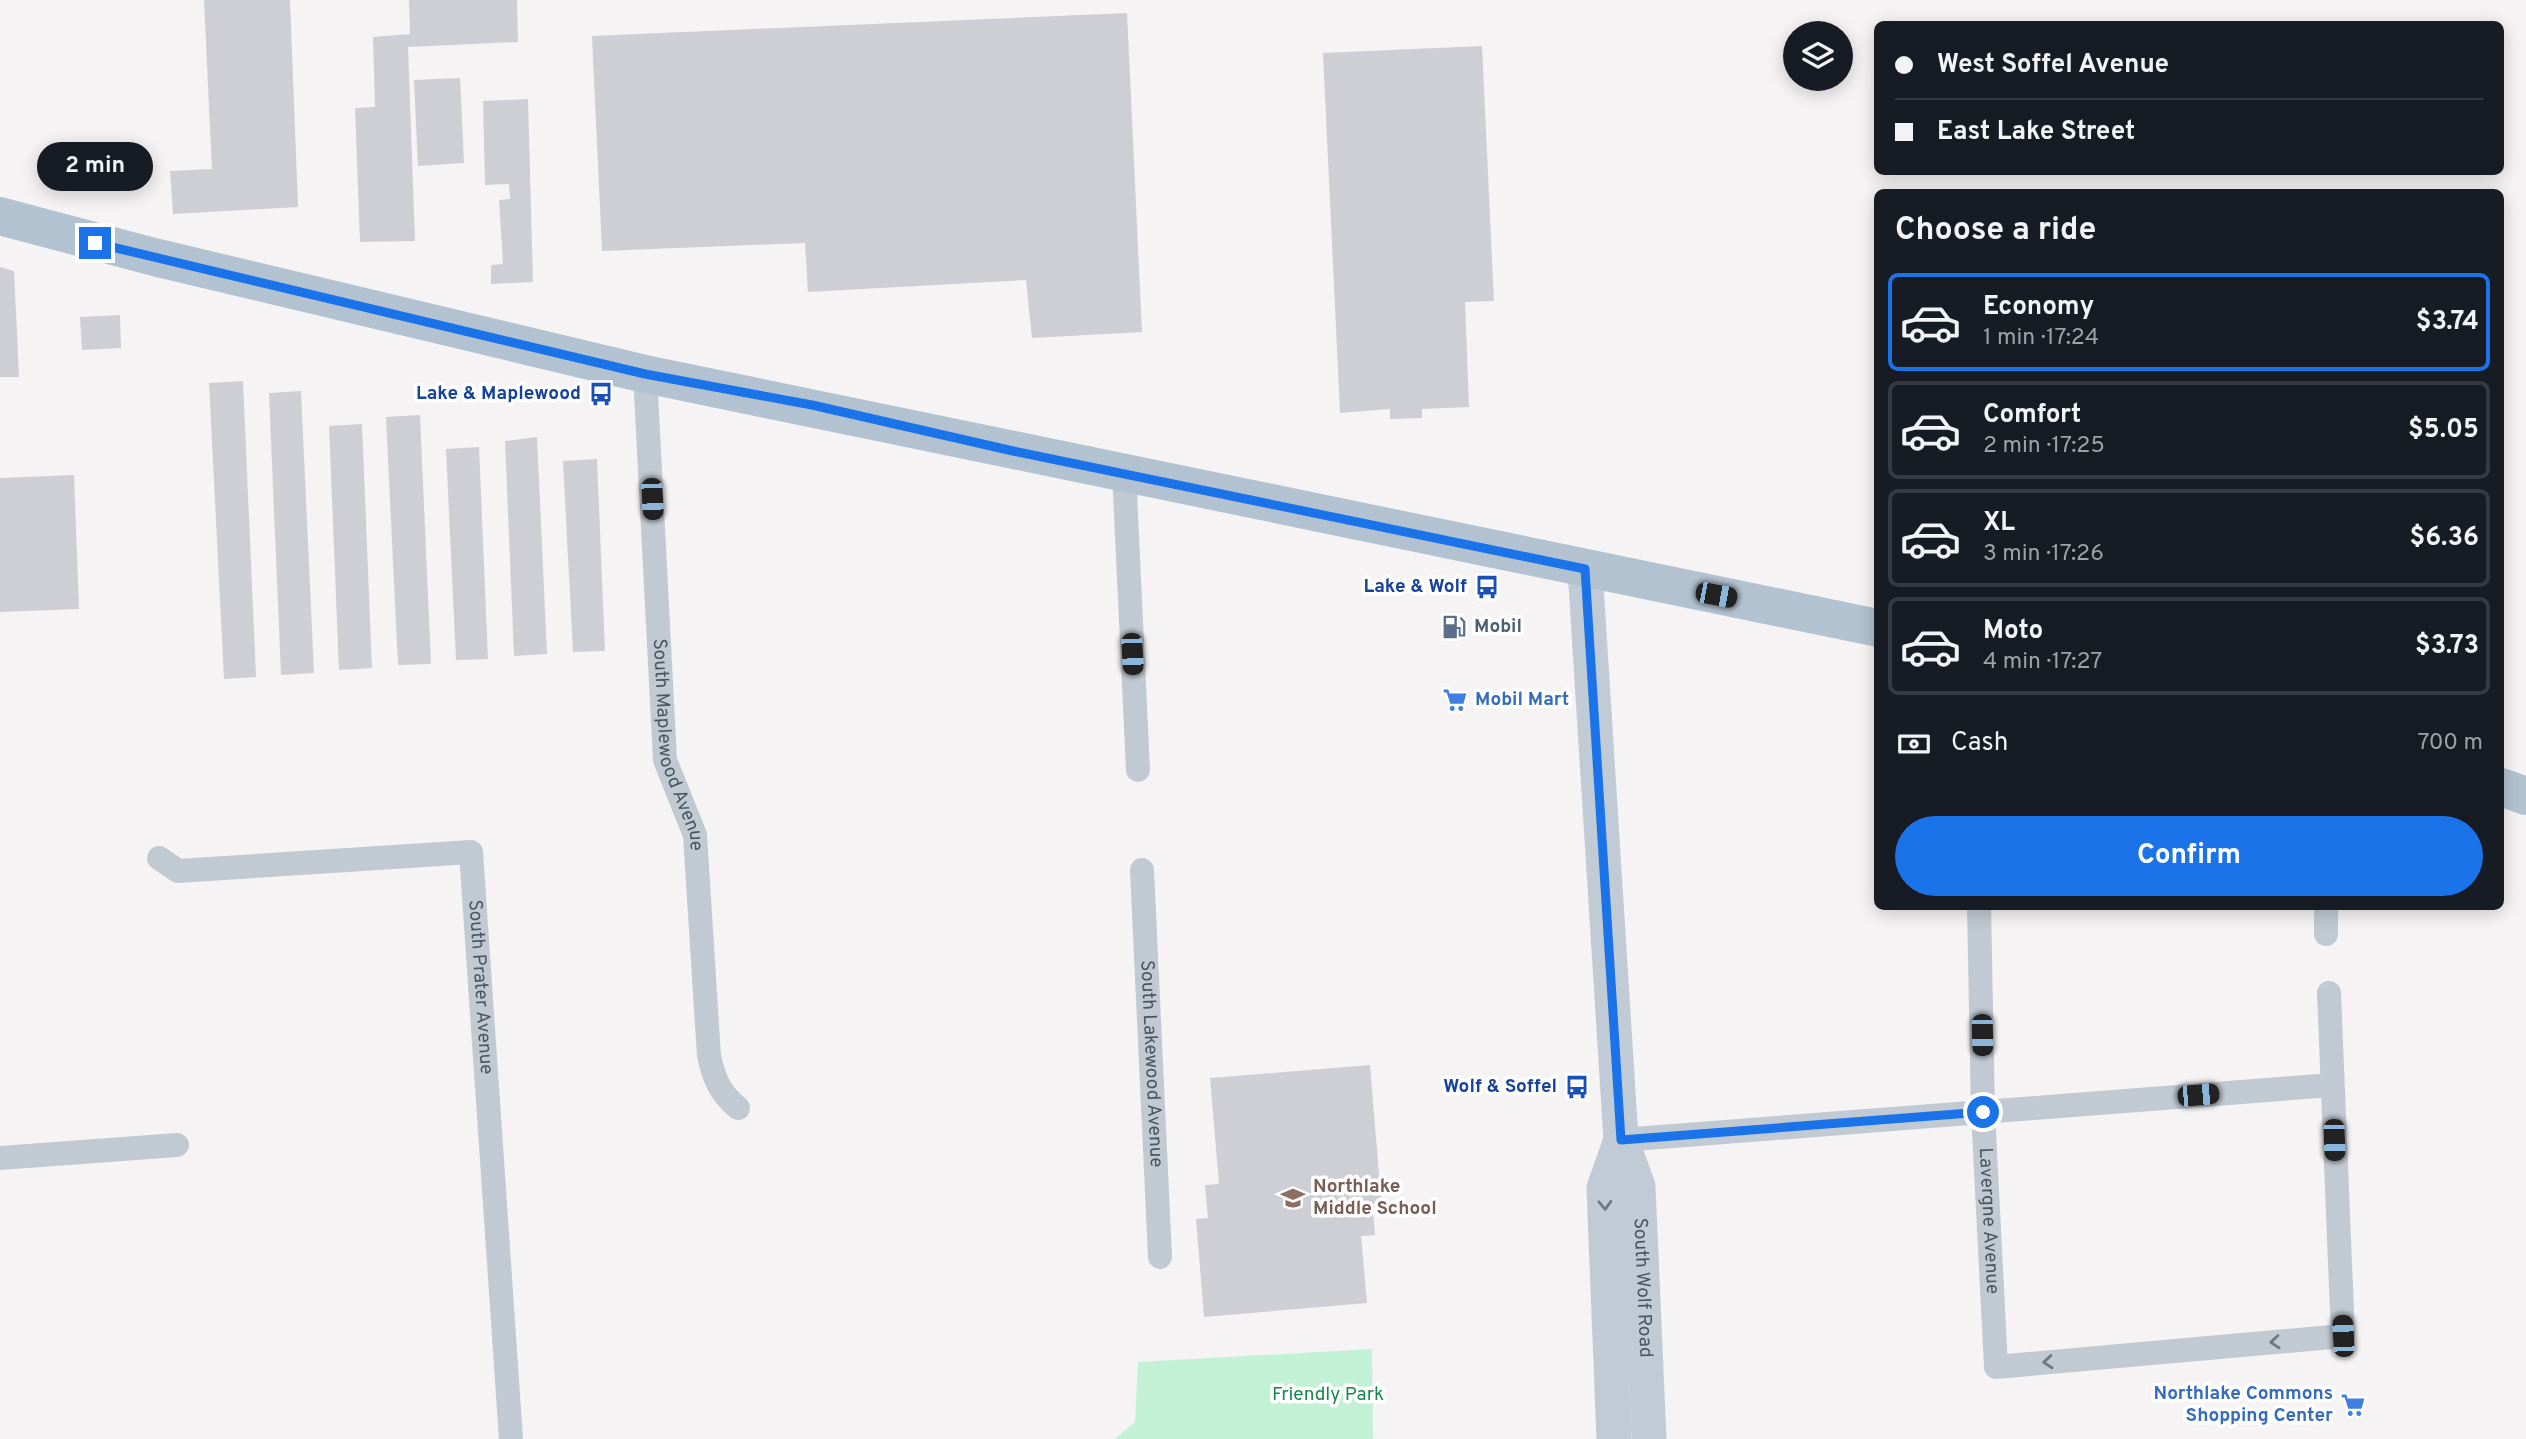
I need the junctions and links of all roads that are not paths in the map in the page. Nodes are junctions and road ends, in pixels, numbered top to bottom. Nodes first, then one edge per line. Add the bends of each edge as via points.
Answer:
1 (0, 216) edge
2 (645, 374) junction
3 (1124, 472) junction
4 (1585, 569) junction
5 (1874, 627) edge
6 (1138, 770) dead end
7 (2504, 788) edge
8 (2526, 796) edge
9 (159, 858) dead end
10 (1142, 870) dead end
11 (1979, 910) edge
12 (2326, 910) edge
13 (2326, 934) dead end
14 (2329, 993) dead end
15 (2332, 1084) junction
16 (738, 1108) dead end
17 (1983, 1112) junction
18 (1621, 1140) junction
19 (177, 1145) dead end
20 (0, 1158) edge
21 (1160, 1256) dead end
22 (511, 1439) edge
23 (1615, 1439) edge
24 (1649, 1439) edge

1 - 2 main road via 167,261
2 - 3 main road
2 - 16 street, South Maplewood Avenue via 665,760 695,835 709,1056 722,1095
3 - 4 main road
3 - 6 street
4 - 5 main road
4 - 18 main road, South Wolf Road
7 - 8 main road
9 - 22 street, South Prater Avenue via 178,871 471,852
10 - 21 street, South Lakewood Avenue
11 - 17 street, Lavergne Avenue
12 - 13 street
14 - 15 street
15 - 17 street
15 -> 17 street, Lavergne Avenue via 2343,1336 1996,1367
17 - 18 street
18 -> 23 main road, South Wolf Road via 1604,1188
18 - 24 main road, South Wolf Road via 1639,1186
19 - 20 street

